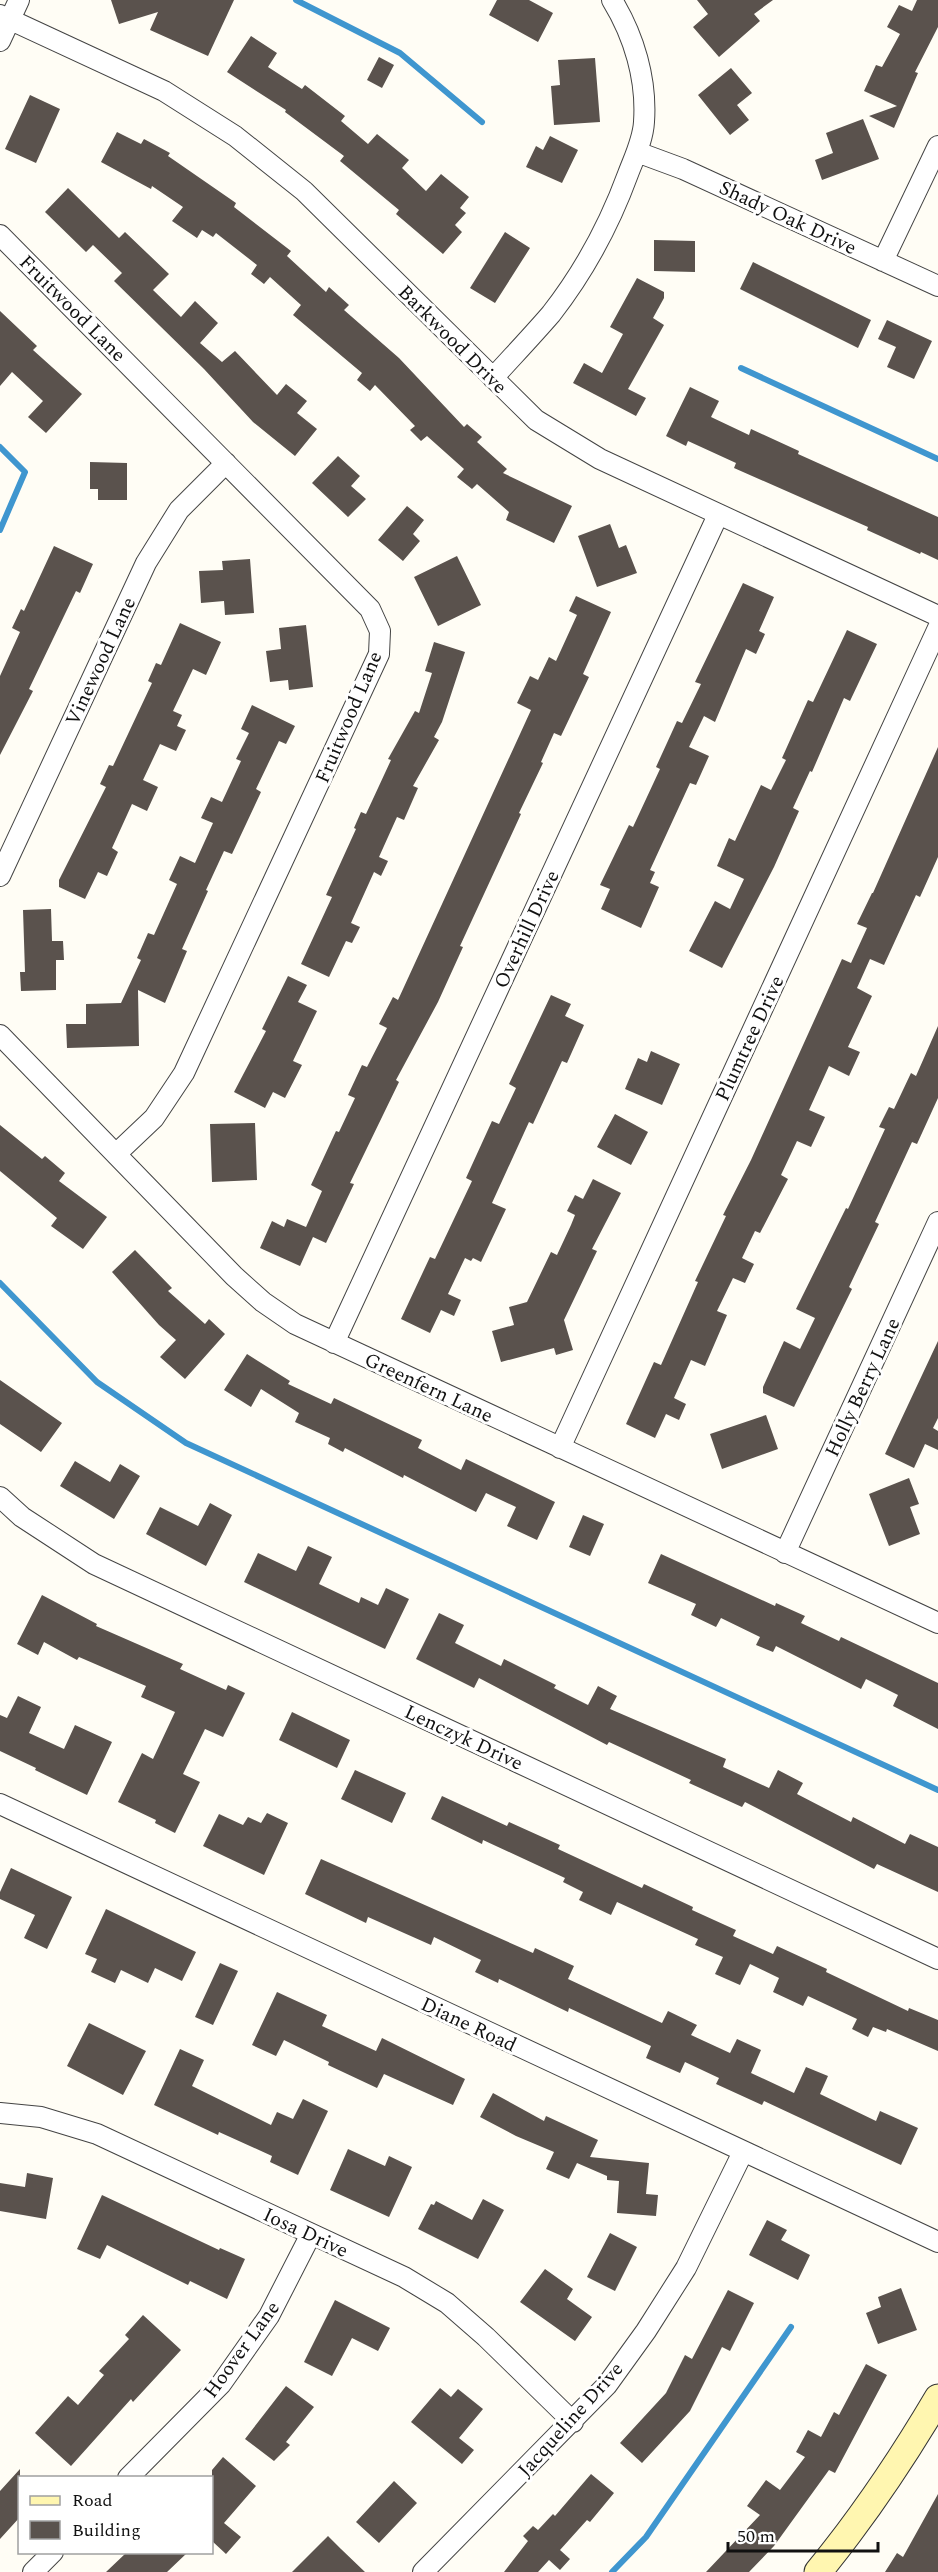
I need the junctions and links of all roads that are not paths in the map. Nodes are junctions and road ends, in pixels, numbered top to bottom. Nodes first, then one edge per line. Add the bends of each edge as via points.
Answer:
1 (19, 0) edge
2 (613, 0) edge
3 (5, 17) edge
4 (0, 41) edge
5 (938, 146) edge
6 (636, 152) junction
7 (0, 235) edge
8 (883, 261) junction
9 (938, 286) edge
10 (493, 378) junction
11 (226, 463) junction
12 (718, 514) junction
13 (938, 616) edge
14 (938, 628) edge
15 (0, 876) edge
16 (0, 1035) edge
17 (116, 1154) junction
18 (938, 1222) edge
19 (334, 1343) junction
20 (560, 1448) junction
21 (0, 1497) edge
22 (785, 1552) junction
23 (938, 1623) edge
24 (0, 1804) edge
25 (938, 1959) edge
26 (0, 2113) edge
27 (743, 2152) junction
28 (311, 2234) junction
29 (938, 2242) edge
30 (938, 2398) edge
31 (573, 2422) junction
32 (130, 2476) edge
33 (52, 2554) edge
34 (33, 2572) edge
35 (423, 2572) edge
36 (818, 2572) edge

1 - 3 street
2 - 6 street via 630,34 640,68 644,124
3 - 4 street
3 - 10 street, Barkwood Drive via 164,91 236,136 304,191
5 - 8 street
6 - 8 street, Shady Oak Drive via 683,169
6 - 10 street via 621,192 581,269 551,313
7 - 11 street, Fruitwood Lane
8 - 9 street, Shady Oak Drive
10 - 12 street, Barkwood Drive via 536,420 567,441
11 - 15 street, Vinewood Lane via 179,510 146,563
11 - 17 street, Fruitwood Lane via 370,609 380,631 379,654 184,1073 154,1118
12 - 13 street, Barkwood Drive
12 - 19 street, Overhill Drive
14 - 20 street, Plumtree Drive
16 - 17 street, Greenfern Lane
17 - 19 street, Greenfern Lane via 263,1302 295,1324
18 - 22 street, Holly Berry Lane
19 - 20 street, Greenfern Lane
20 - 22 street, Greenfern Lane
21 - 25 street, Lenczyk Drive via 22,1517 94,1564
22 - 23 street, Greenfern Lane
24 - 27 street, Diane Road
26 - 28 street, Iosa Drive via 41,2117 98,2134
27 - 29 street, Diane Road
27 - 31 street, Jacqueline Drive via 686,2268 607,2385
28 - 31 street, Iosa Drive via 404,2277 447,2303
28 - 32 street, Hoover Lane via 269,2316 221,2384
30 - 36 street via 901,2460
31 - 35 street, Jacqueline Drive
33 - 34 street

